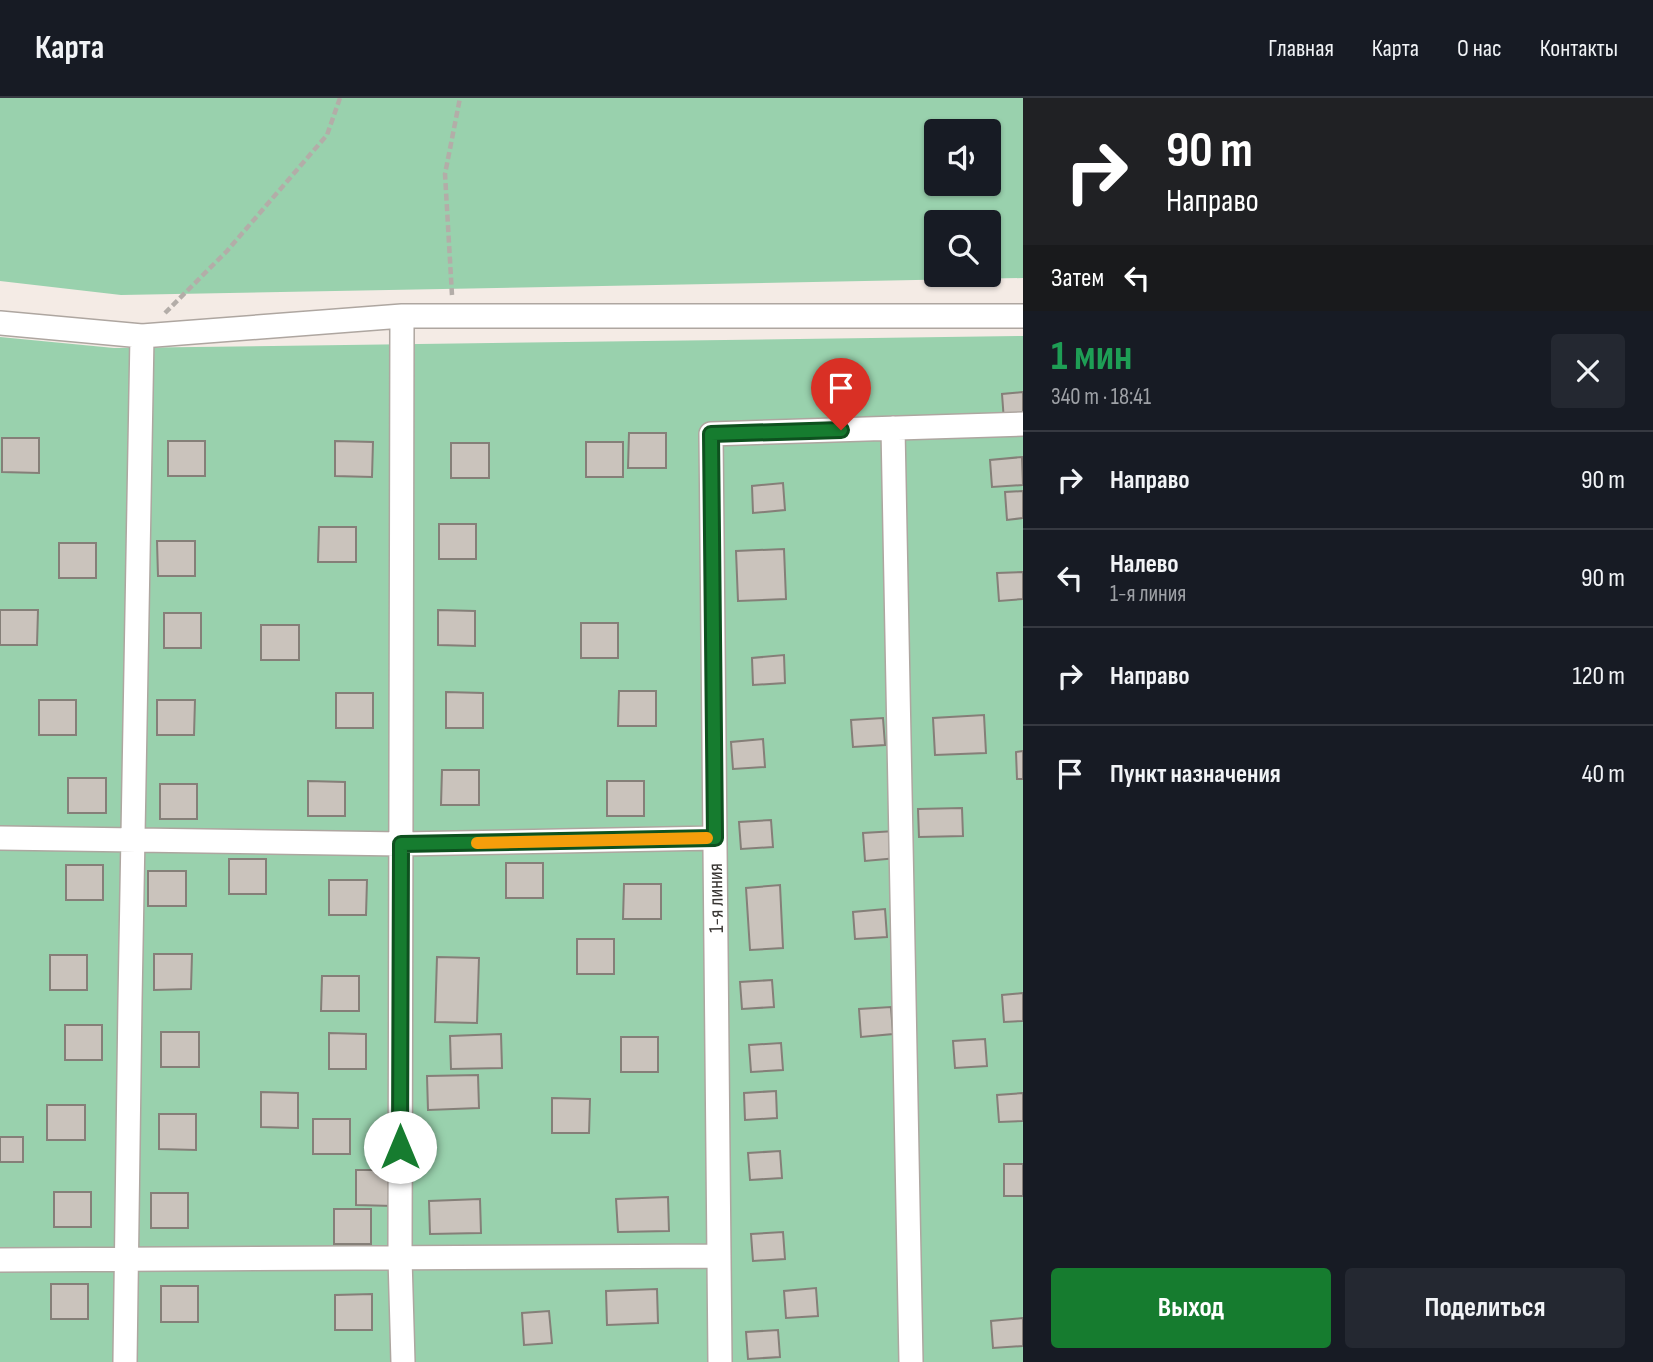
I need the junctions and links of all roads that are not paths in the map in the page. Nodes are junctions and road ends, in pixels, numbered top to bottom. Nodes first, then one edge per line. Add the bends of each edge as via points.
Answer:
1 (402, 316) junction
2 (1023, 316) edge
3 (0, 323) edge
4 (142, 336) junction
5 (1023, 424) edge
6 (893, 428) junction
7 (0, 838) edge
8 (715, 838) junction
9 (133, 840) junction
10 (401, 844) junction
11 (719, 1256) junction
12 (400, 1258) junction
13 (126, 1259) junction
14 (0, 1260) edge
15 (125, 1362) edge
16 (403, 1362) edge
17 (720, 1362) edge
18 (911, 1362) edge

1 - 2 street
1 - 4 street
1 - 10 street
3 - 4 street
4 - 9 street
5 - 6 street
6 - 8 street, 1-я линия via 711,434
6 - 18 street
7 - 9 street
8 - 10 street
8 - 11 street, 1-я линия
9 - 10 street
9 - 13 street
10 - 12 street
11 - 12 street
11 - 17 street, 1-я линия
12 - 13 street
12 - 16 street
13 - 14 street
13 - 15 street

